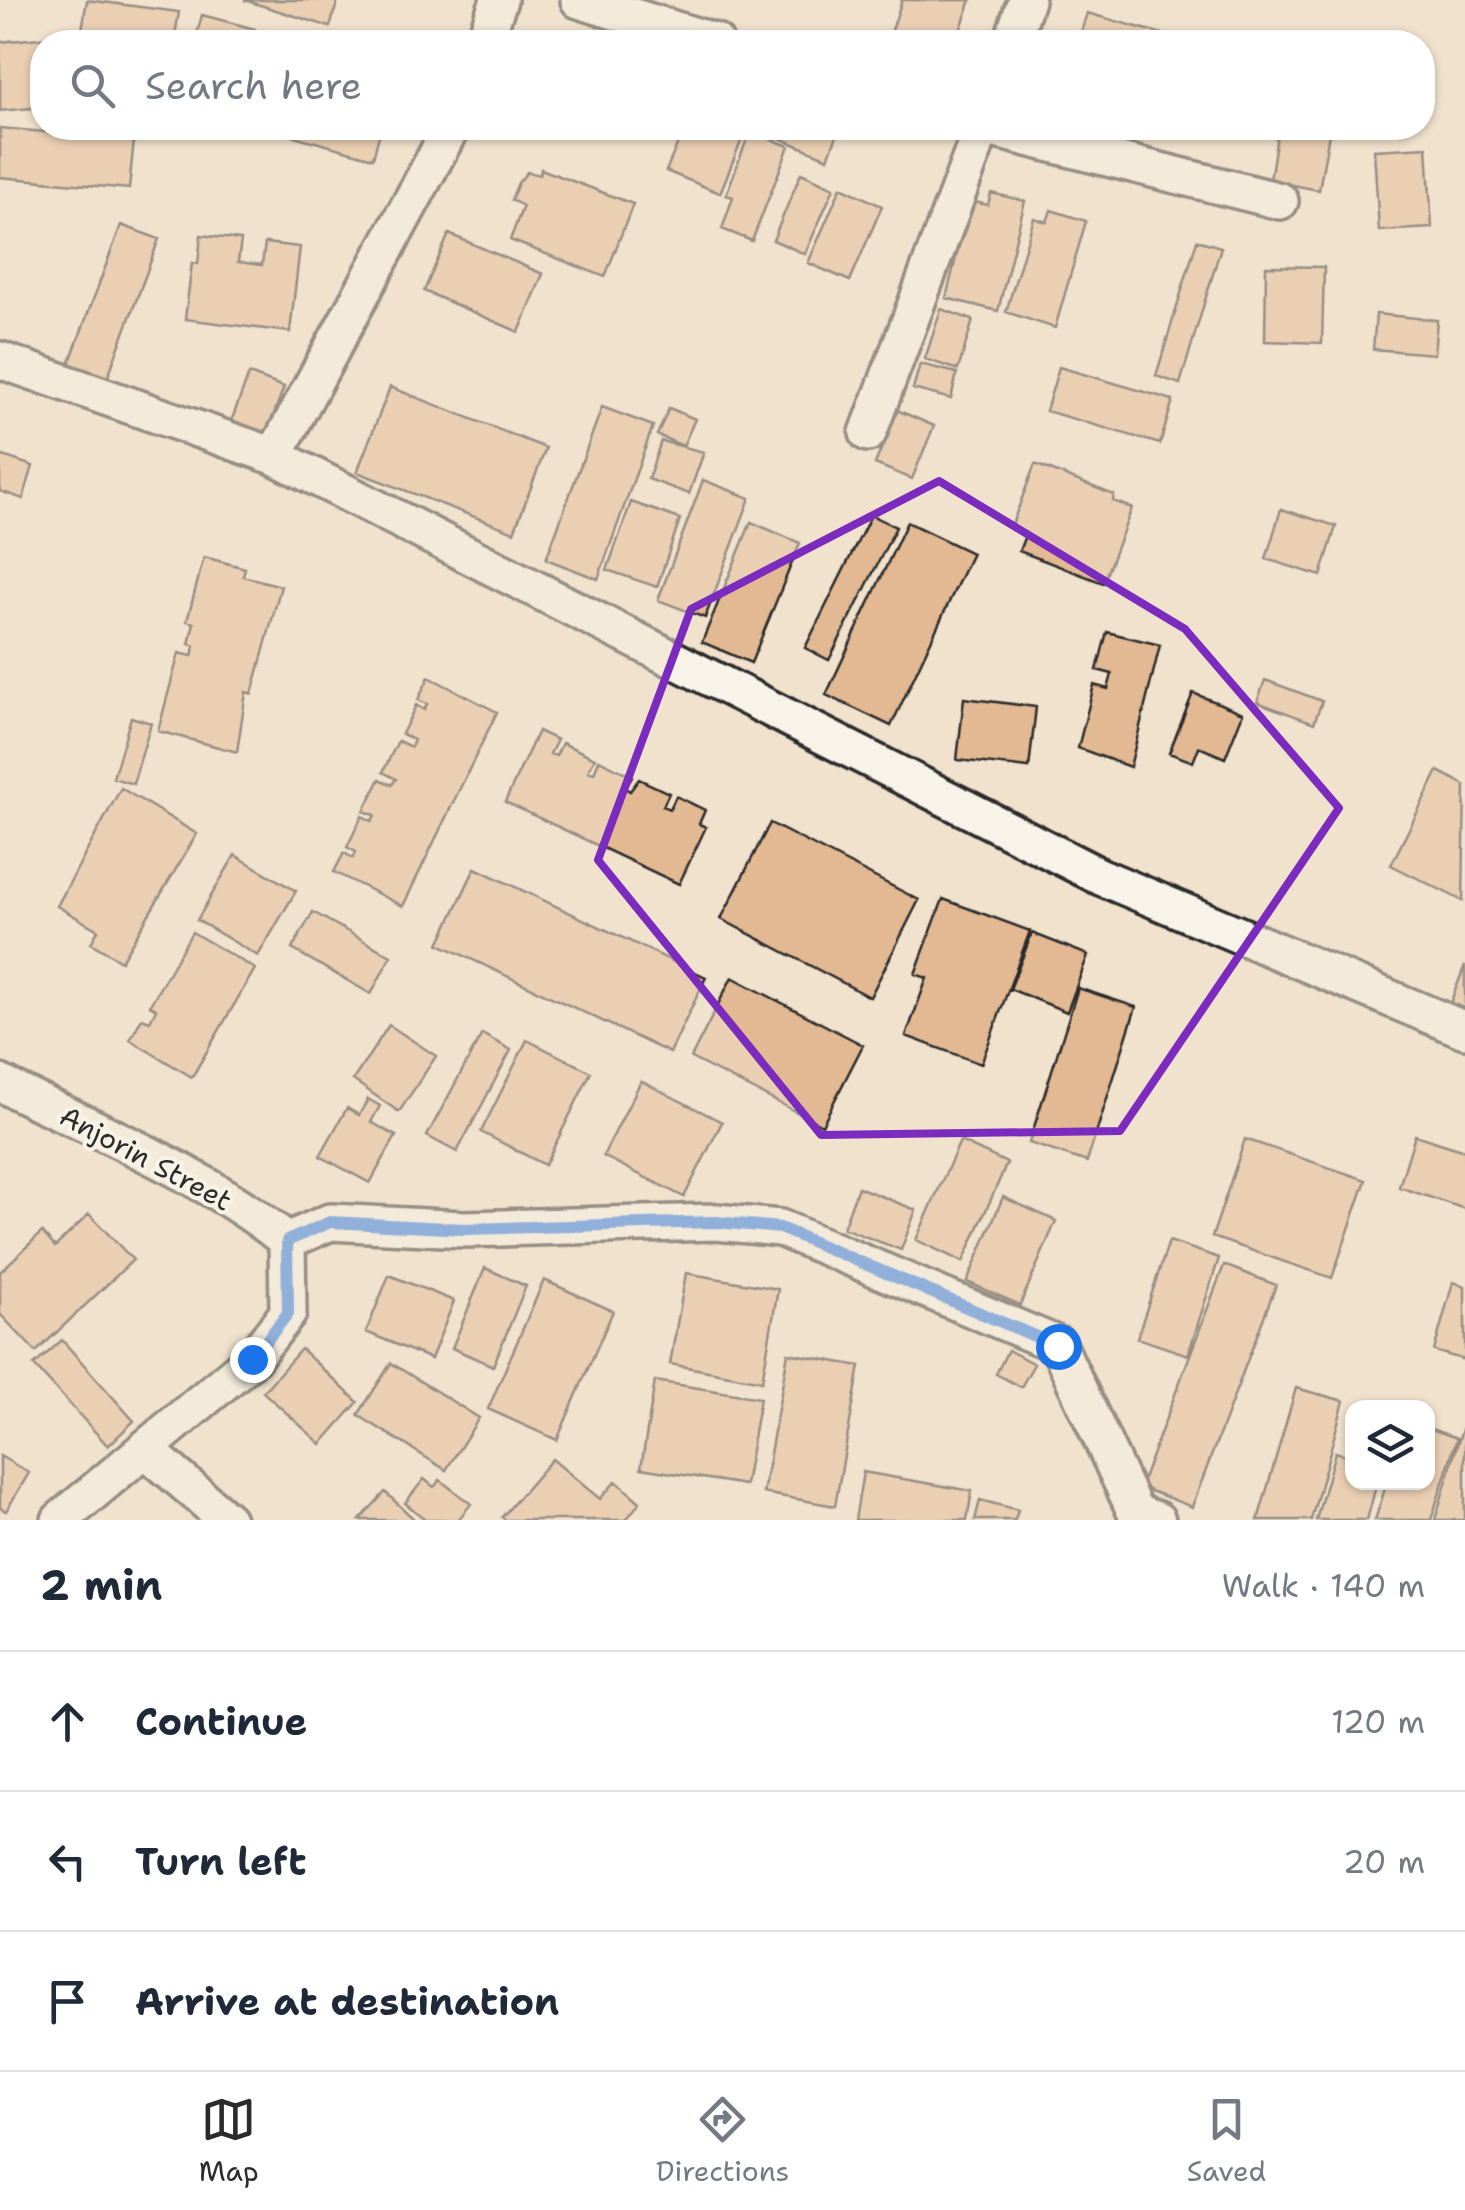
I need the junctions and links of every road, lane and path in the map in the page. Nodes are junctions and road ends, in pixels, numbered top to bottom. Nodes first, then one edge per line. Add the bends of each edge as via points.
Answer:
1 (499, 0) edge
2 (579, 0) edge
3 (1026, 0) edge
4 (488, 30) edge
5 (676, 30) edge
6 (1016, 30) edge
7 (445, 140) edge
8 (979, 140) edge
9 (1033, 140) edge
10 (1280, 201) dead end
11 (0, 360) edge
12 (868, 433) dead end
13 (274, 456) junction
14 (1465, 1030) edge
15 (0, 1083) edge
16 (287, 1241) junction
17 (145, 1448) junction
18 (60, 1520) edge
19 (227, 1520) edge
20 (1158, 1520) edge

1 - 4 street
2 - 5 street
3 - 6 street
7 - 13 street
8 - 12 street
9 - 10 street
11 - 13 street
13 - 14 street via 1101,877
15 - 16 street, Anjorin Street via 206,1188
16 - 17 street via 288,1313 252,1359
16 - 20 street via 330,1222 464,1229 716,1222 780,1228 1058,1346 1136,1514
17 - 18 street
17 - 19 street

